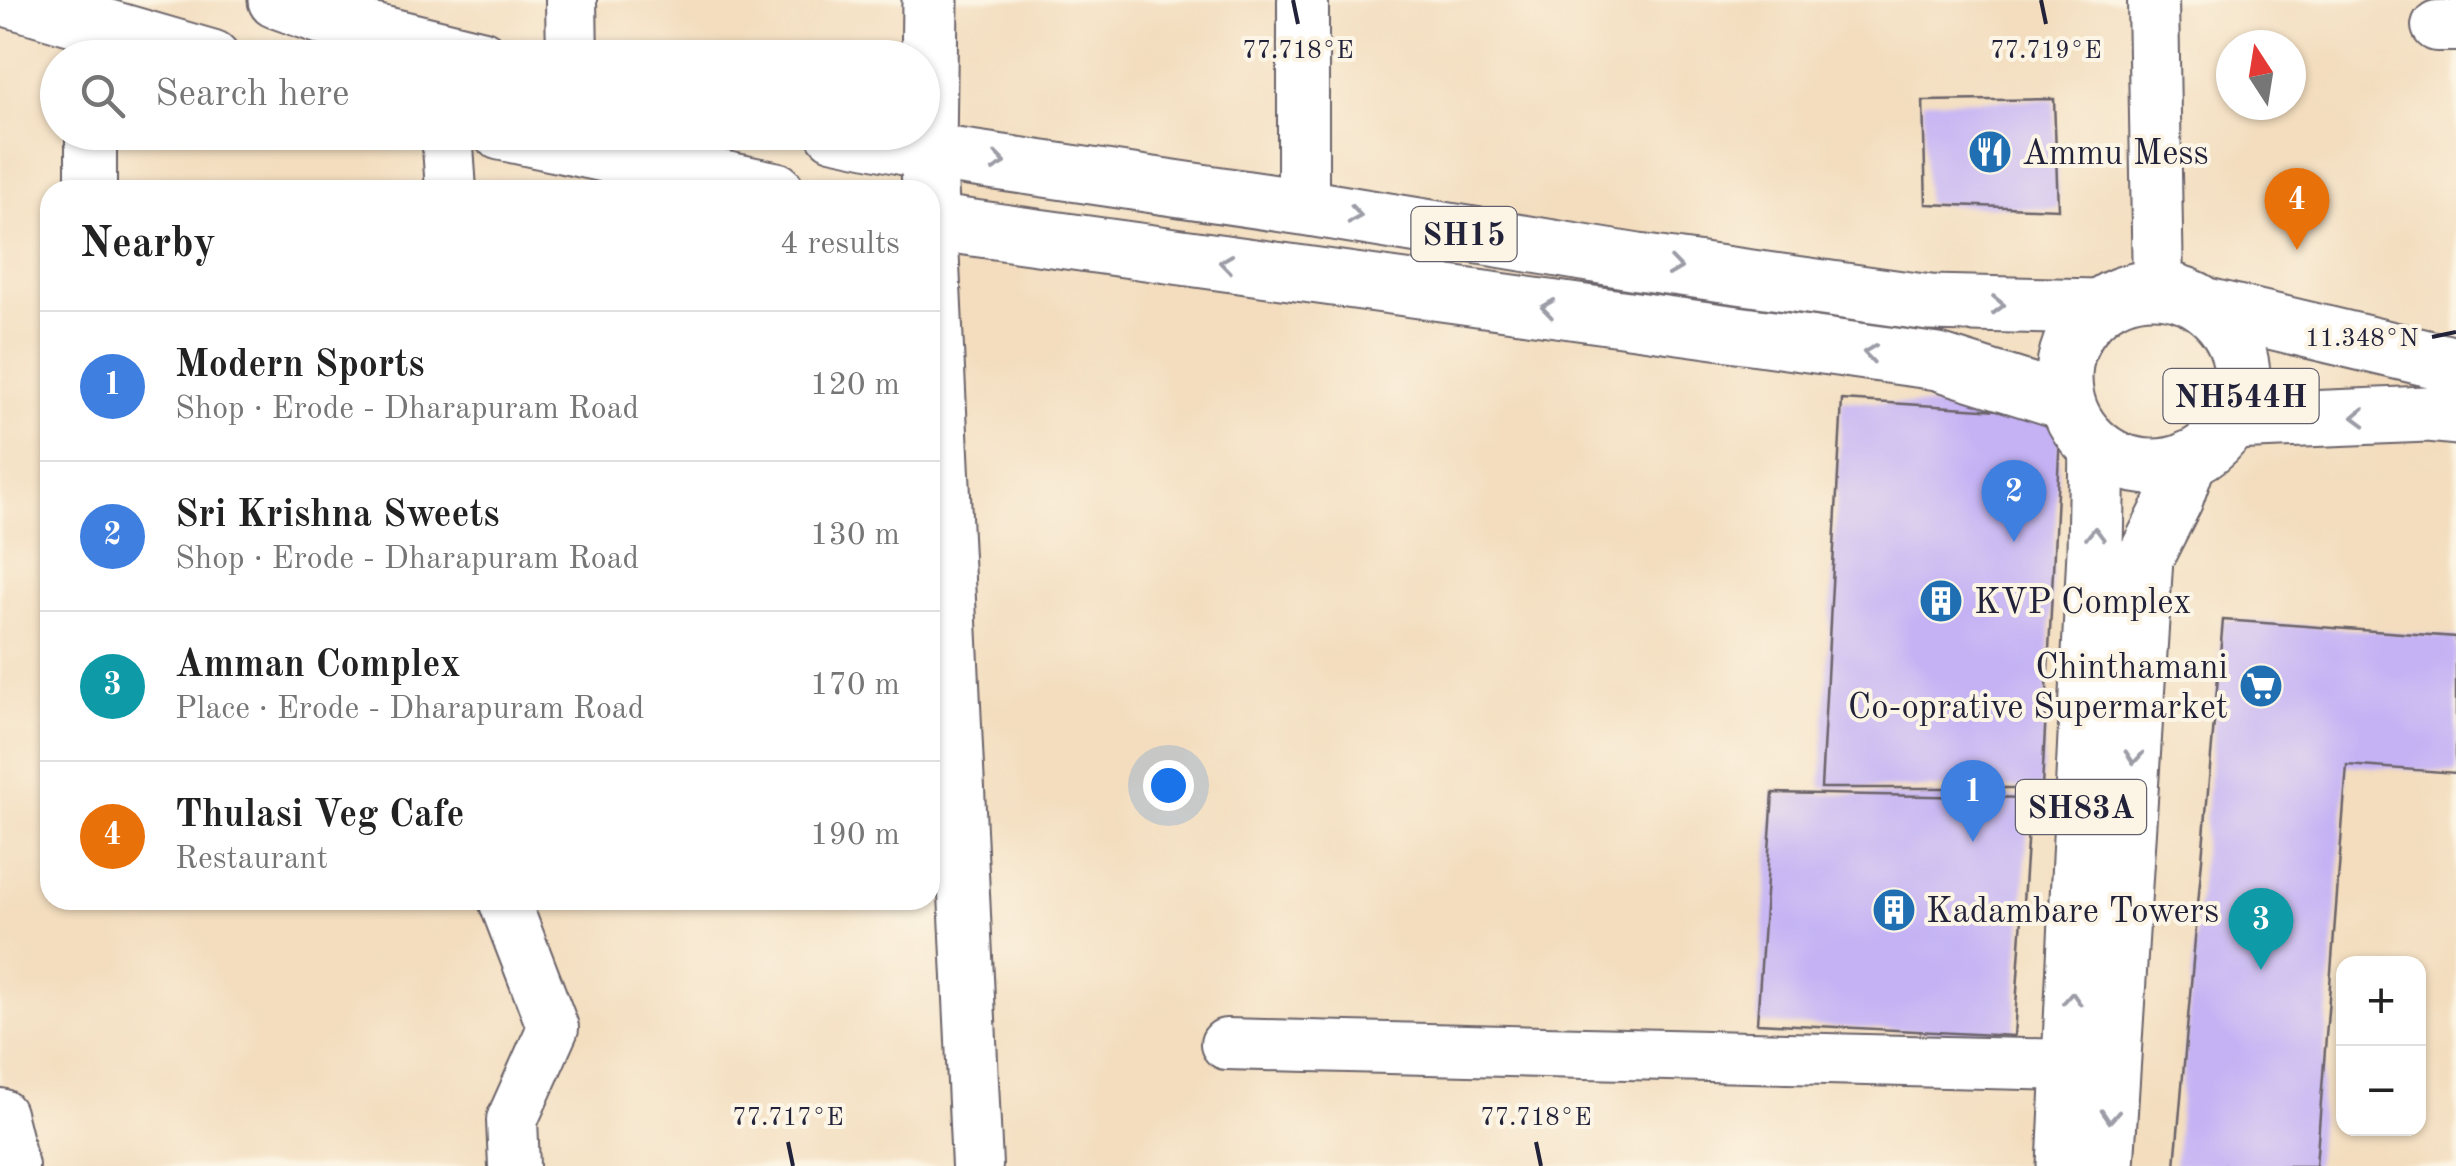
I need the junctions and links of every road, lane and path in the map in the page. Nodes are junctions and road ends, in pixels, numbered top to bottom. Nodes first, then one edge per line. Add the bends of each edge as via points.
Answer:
1 (12, 0) edge
2 (276, 0) edge
3 (571, 0) edge
4 (930, 0) edge
5 (1303, 0) edge
6 (2153, 0) edge
7 (348, 28) edge
8 (89, 40) edge
9 (401, 40) edge
10 (572, 40) edge
11 (929, 40) edge
12 (90, 150) edge
13 (448, 150) edge
14 (586, 150) edge
15 (919, 150) edge
16 (928, 152) junction
17 (91, 180) edge
18 (450, 180) edge
19 (728, 180) edge
20 (929, 180) edge
21 (1303, 207) junction
22 (940, 223) edge
23 (2182, 297) junction
24 (2098, 307) junction
25 (2456, 365) edge
26 (2066, 402) junction
27 (940, 407) edge
28 (2456, 417) edge
29 (2231, 422) junction
30 (2096, 448) junction
31 (2188, 459) junction
32 (508, 910) edge
33 (1226, 1044) dead end
34 (2069, 1065) junction
35 (0, 1114) edge
36 (13, 1166) edge
37 (514, 1166) edge
38 (977, 1166) edge
39 (2065, 1166) edge
40 (2106, 1166) edge

1 - 8 main road
2 - 7 main road
3 - 10 street
4 - 11 main road
5 - 21 street
6 - 23 street
7 - 9 main road
12 - 17 street
13 - 18 street
14 - 19 main road
15 - 16 main road, SH15
16 - 20 main road
16 -> 21 main road, SH15
21 -> 24 main road, SH15 via 1930,303
26 -> 22 main road, SH15 via 1938,362
23 - 24 main road, NH544H via 2116,296
23 - 25 main road, NH544H
23 - 29 main road, NH544H via 2226,324 2238,347 2241,398
24 - 26 main road via 2082,322 2064,360
26 - 30 main road
27 - 38 street
28 -> 29 main road, NH544H
29 - 31 main road, NH544H
30 - 31 main road, NH544H via 2139,466
34 -> 30 main road, SH83A
31 -> 40 main road, SH83A via 2145,558
32 - 37 street via 553,1028 512,1120
33 - 34 street
34 - 39 main road, SH83A
35 - 36 street

